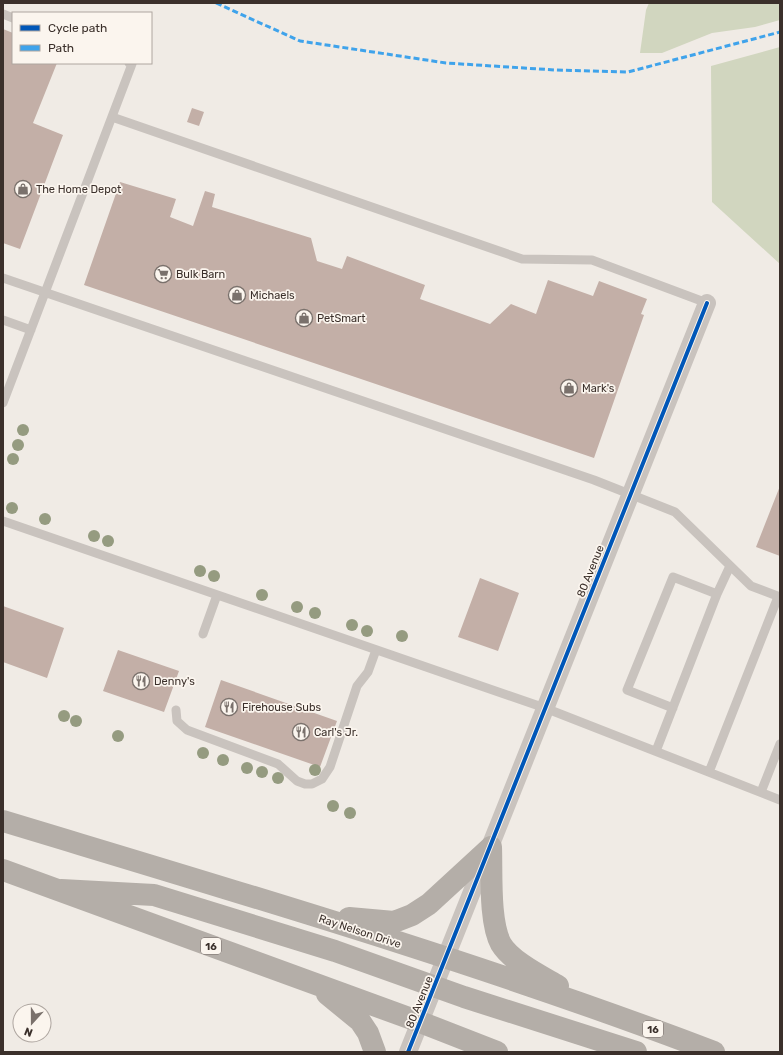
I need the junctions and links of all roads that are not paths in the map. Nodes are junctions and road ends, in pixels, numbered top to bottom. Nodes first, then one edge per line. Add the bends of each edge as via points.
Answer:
1 (132, 64) edge
2 (112, 117) junction
3 (3, 278) edge
4 (45, 293) junction
5 (707, 303) joint
6 (3, 320) edge
7 (30, 330) junction
8 (3, 403) edge
9 (631, 494) junction
10 (3, 521) edge
11 (730, 566) junction
12 (717, 594) junction
13 (217, 595) junction
14 (779, 597) edge
15 (203, 634) dead end
16 (376, 650) junction
17 (546, 708) junction
18 (673, 708) junction
19 (176, 710) dead end
20 (780, 744) edge
21 (656, 752) junction
22 (709, 772) junction
23 (761, 792) junction
24 (780, 800) edge
25 (3, 821) edge
26 (491, 847) junction
27 (3, 870) edge
28 (61, 890) junction
29 (310, 915) junction
30 (446, 958) junction
31 (313, 984) junction
32 (435, 986) junction
33 (591, 1007) junction
34 (420, 1022) junction
35 (375, 1052) edge
36 (408, 1052) edge
37 (497, 1052) edge
38 (636, 1052) edge
39 (714, 1052) edge

1 - 2 lane
2 - 4 lane
2 - 5 lane via 522,259 592,260
3 - 4 lane
4 - 7 lane
4 - 9 lane
5 - 9 street, 80 Avenue
6 - 7 lane
7 - 8 lane
9 - 11 lane via 675,512
9 - 17 street, 80 Avenue
10 - 13 lane
11 - 12 lane
11 - 14 lane via 751,586
12 - 18 lane
12 - 18 lane via 673,577 627,690
13 - 15 lane
13 - 16 lane
14 - 22 lane
16 - 17 lane
16 - 19 lane via 368,672 357,686 330,767 322,779 312,784 298,781 278,764 187,730 177,721
17 - 21 lane
17 - 26 street, 80 Avenue
18 - 21 lane
20 - 23 lane
21 - 22 lane
22 - 23 lane
23 - 24 lane
25 - 29 highway, Ray Nelson Drive / 16
26 - 29 highway via 429,904 412,915 394,922
26 - 30 street, 80 Avenue
26 - 33 highway via 493,922 502,944 517,960
27 - 28 highway, 16
28 - 31 highway, 16
28 - 32 highway via 154,896 335,951
29 - 30 highway, Ray Nelson Drive / 16
30 - 32 street, 80 Avenue
30 - 33 highway, Ray Nelson Drive / 16
31 - 34 highway, 16
31 - 35 highway via 360,1021
32 - 34 street, 80 Avenue
32 - 38 highway
33 - 39 highway, Ray Nelson Drive / 16
34 - 36 street, 80 Avenue
34 - 37 highway, 16

